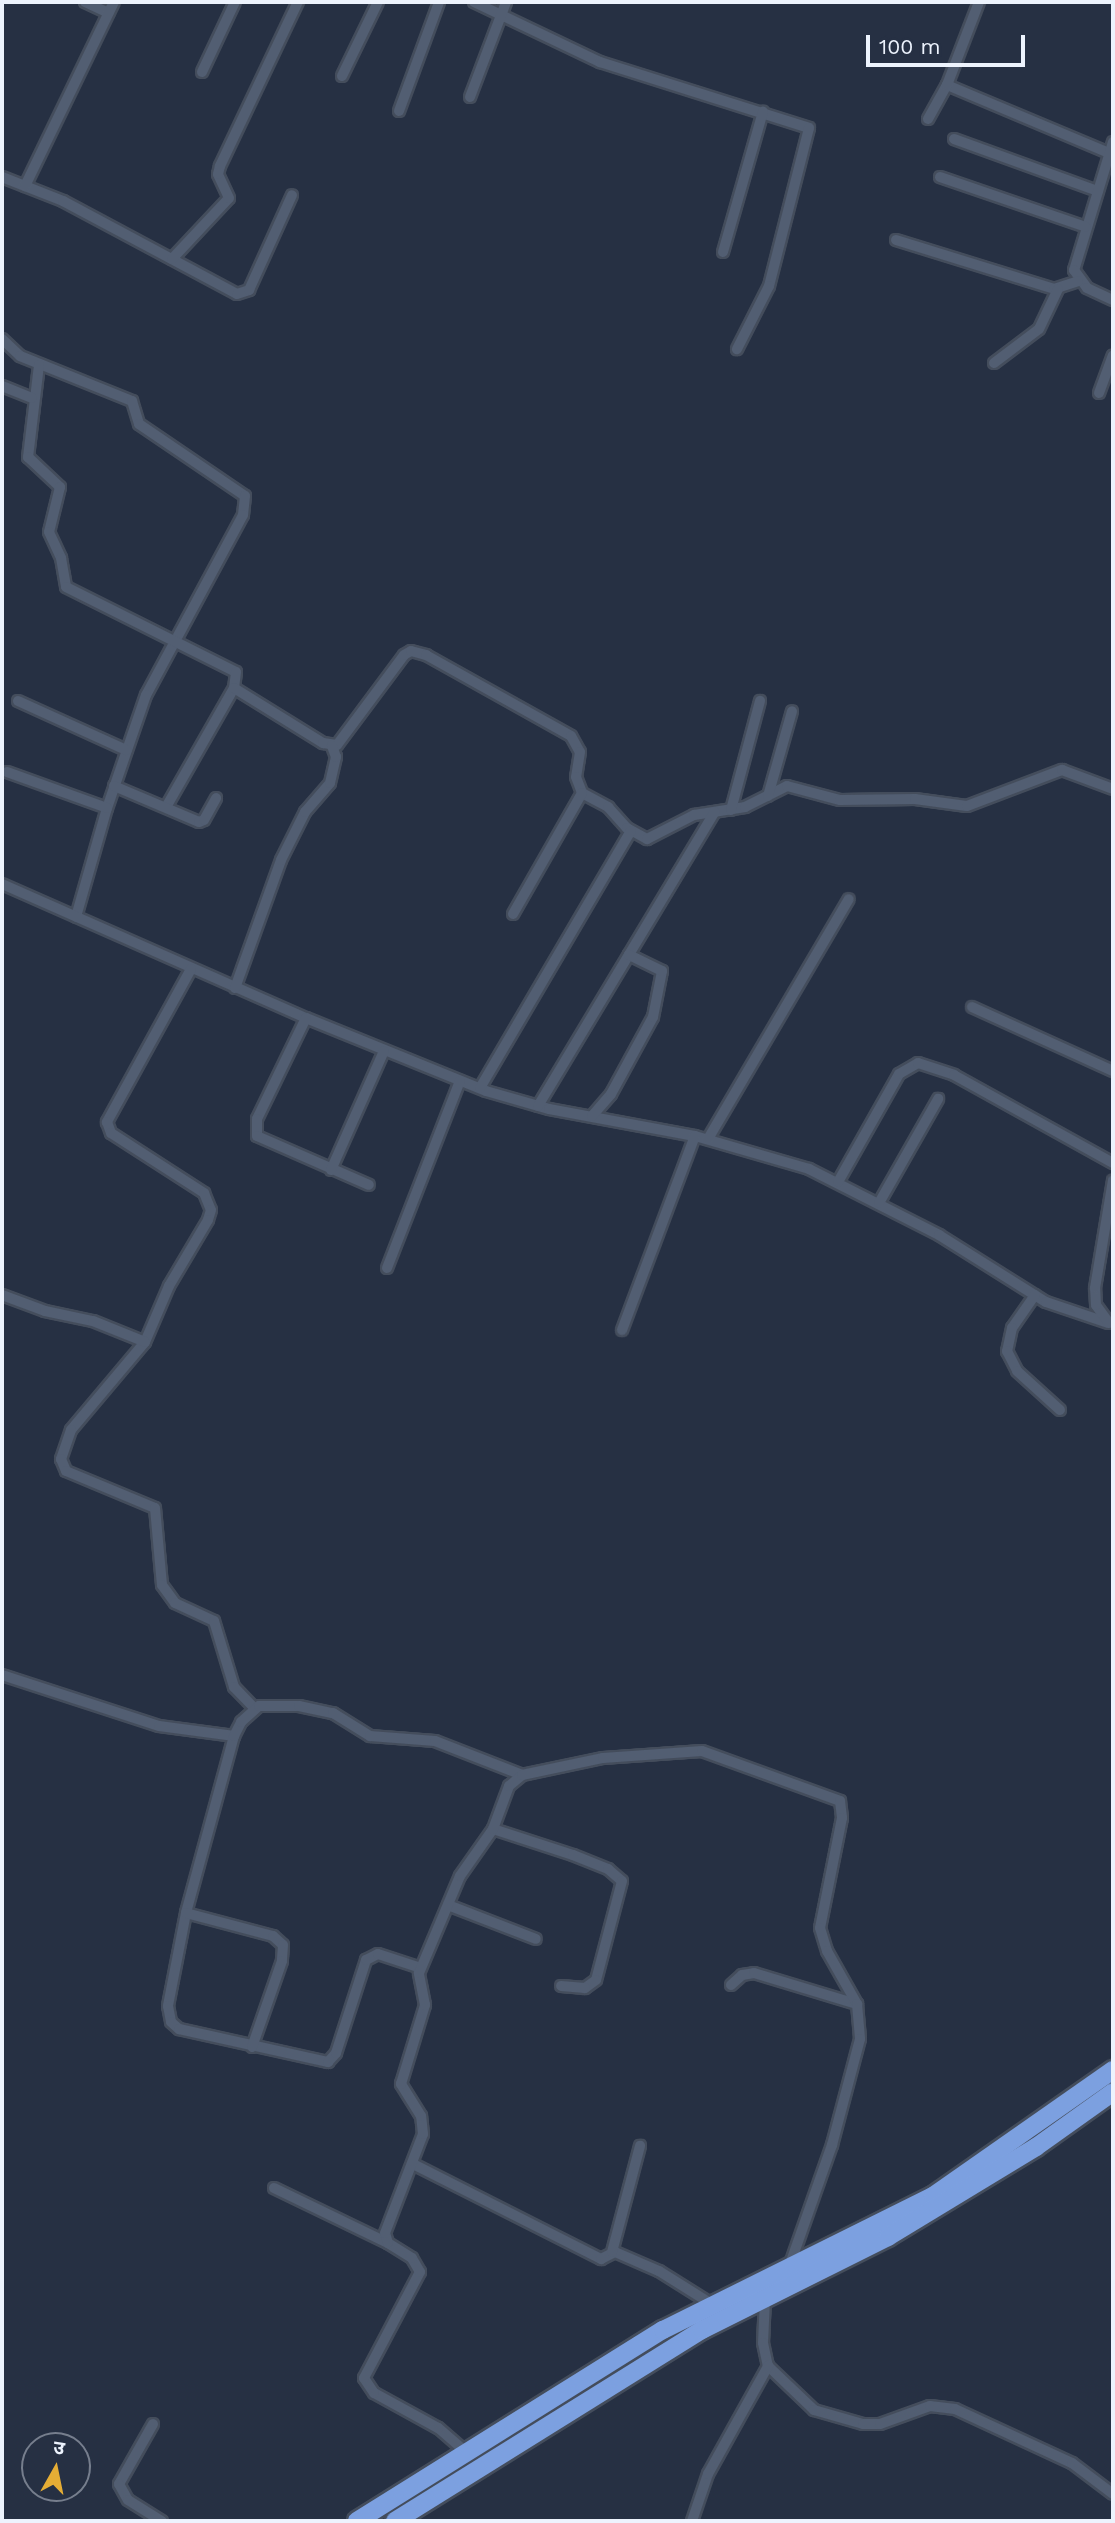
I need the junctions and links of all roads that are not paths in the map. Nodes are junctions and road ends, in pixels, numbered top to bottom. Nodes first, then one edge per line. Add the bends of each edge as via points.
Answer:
1 (85, 2) edge
2 (114, 2) edge
3 (235, 2) edge
4 (298, 2) edge
5 (378, 2) edge
6 (439, 2) edge
7 (474, 2) edge
8 (506, 2) edge
9 (979, 2) edge
10 (109, 13) junction
11 (501, 15) junction
12 (202, 72) dead end
13 (342, 76) dead end
14 (947, 85) junction
15 (470, 97) dead end
16 (398, 111) dead end
17 (763, 112) junction
18 (928, 119) dead end
19 (954, 139) dead end
20 (1111, 148) edge
21 (2, 177) edge
22 (940, 177) dead end
23 (25, 186) junction
24 (1098, 191) junction
25 (292, 195) dead end
26 (1086, 227) junction
27 (896, 240) dead end
28 (723, 252) dead end
29 (172, 259) junction
30 (1078, 281) junction
31 (1058, 289) junction
32 (1113, 300) edge
33 (2, 339) edge
34 (737, 349) dead end
35 (1113, 355) edge
36 (994, 363) dead end
37 (39, 365) junction
38 (2, 386) edge
39 (1099, 393) dead end
40 (32, 398) junction
41 (175, 641) junction
42 (233, 688) junction
43 (18, 701) dead end
44 (760, 701) dead end
45 (792, 711) dead end
46 (332, 746) junction
47 (126, 750) junction
48 (7, 772) dead end
49 (114, 786) junction
50 (1113, 789) edge
51 (582, 793) junction
52 (768, 796) junction
53 (216, 798) dead end
54 (166, 807) junction
55 (107, 808) junction
56 (731, 810) junction
57 (715, 812) junction
58 (631, 831) junction
59 (2, 884) edge
60 (849, 899) dead end
61 (513, 914) dead end
62 (76, 918) junction
63 (629, 955) junction
64 (191, 968) junction
65 (234, 988) junction
66 (972, 1007) dead end
67 (306, 1018) junction
68 (384, 1051) junction
69 (1113, 1071) edge
70 (460, 1081) junction
71 (480, 1088) junction
72 (938, 1099) dead end
73 (538, 1106) junction
74 (592, 1116) junction
75 (695, 1136) junction
76 (708, 1139) junction
77 (1113, 1163) edge
78 (331, 1170) junction
79 (1113, 1181) edge
80 (838, 1182) junction
81 (369, 1185) dead end
82 (879, 1203) junction
83 (387, 1268) dead end
84 (2, 1295) edge
85 (1035, 1295) junction
86 (1111, 1325) edge
87 (622, 1330) dead end
88 (145, 1342) junction
89 (1060, 1410) dead end
90 (2, 1675) edge
91 (254, 1708) junction
92 (234, 1736) junction
93 (522, 1776) junction
94 (493, 1829) junction
95 (448, 1905) junction
96 (186, 1913) junction
97 (536, 1939) dead end
98 (421, 1968) junction
99 (730, 1985) dead end
100 (561, 1986) dead end
101 (857, 2004) junction
102 (252, 2047) junction
103 (1113, 2070) edge
104 (1113, 2092) edge
105 (640, 2146) dead end
106 (413, 2164) junction
107 (274, 2188) dead end
108 (388, 2243) junction
109 (612, 2252) junction
110 (789, 2267) junction
111 (765, 2299) junction
112 (713, 2305) junction
113 (768, 2366) junction
114 (153, 2424) dead end
115 (466, 2452) junction
116 (1113, 2494) edge
117 (162, 2521) edge
118 (357, 2521) edge
119 (395, 2521) edge
120 (692, 2521) edge

1 - 10 street
2 - 10 street
3 - 12 street
4 - 29 street via 220,166 218,174 229,198
5 - 13 street
6 - 16 street
7 - 11 street
8 - 11 street
9 - 14 street
10 - 23 street
11 - 15 street
11 - 17 street via 600,62
14 - 18 street
14 - 20 street
17 - 28 street
17 - 34 street via 805,124 810,134 769,285
19 - 24 street
20 - 24 street
21 - 23 street
22 - 26 street
23 - 29 street
24 - 26 street
25 - 29 street via 246,293 237,294
26 - 30 street via 1076,256
27 - 31 street
30 - 31 street
30 - 32 street
31 - 36 street via 1040,329
33 - 37 street via 20,356
35 - 39 street
37 - 40 street
37 - 41 street via 132,401 136,420 144,429 245,496 243,515
38 - 40 street
40 - 41 street via 28,457 60,487 49,532 61,558 66,587
41 - 42 street via 233,669 237,676
41 - 47 street via 151,684
42 - 46 street
42 - 54 street
43 - 47 street
44 - 56 street
45 - 52 street
46 - 51 street via 341,743 404,655 418,652 571,736 580,752 576,777
46 - 65 street via 336,757 330,783 305,812 281,860
47 - 49 street
48 - 55 street
49 - 54 street
49 - 55 street
50 - 52 street via 1062,770 967,806 915,799 841,800 796,786
51 - 58 street via 608,807
51 - 61 street
52 - 56 street
53 - 54 street via 199,822
55 - 62 street
56 - 57 street
57 - 58 street via 694,816 651,838
57 - 63 street
58 - 71 street
59 - 62 street
60 - 76 street
62 - 64 street
63 - 73 street
63 - 74 street via 662,971 653,1017 611,1094
64 - 65 street
64 - 88 street via 107,1122 111,1133 194,1185 211,1210 169,1286
65 - 67 street
66 - 69 street
67 - 68 street
67 - 78 street via 255,1128 257,1136 271,1144
68 - 70 street
68 - 78 street
70 - 71 street
70 - 83 street
71 - 73 street
72 - 82 street
73 - 74 street
74 - 75 street
75 - 76 street
75 - 87 street
76 - 80 street via 776,1157
77 - 80 street via 954,1075 918,1063 899,1074
78 - 81 street
79 - 86 street via 1095,1289 1096,1305
80 - 82 street
82 - 85 street
84 - 88 street via 45,1311 93,1321
85 - 86 street via 1063,1311
85 - 89 street via 1012,1328 1007,1351 1017,1371
88 - 91 street via 70,1434 61,1460 66,1471 155,1508 162,1585 174,1603 214,1621 234,1687
90 - 92 street via 159,1726
91 - 92 street
91 - 93 street via 267,1704 324,1710 370,1736 435,1741
92 - 96 street
93 - 94 street via 509,1786
93 - 101 street via 603,1758 702,1751 834,1796 843,1807 842,1818 820,1928 827,1951
94 - 95 street via 467,1865
94 - 100 street via 573,1854 622,1881 596,1980 585,1987
95 - 97 street
95 - 98 street
96 - 102 street via 168,2006 171,2022 193,2034
96 - 102 street via 264,1933 282,1945 282,1961
98 - 102 street via 378,1954 366,1959 336,2053 328,2062
98 - 106 street via 425,2005 401,2084 423,2125
99 - 101 street via 742,1975 754,1973
101 - 110 street via 860,2039 851,2080
103 - 110 highway via 933,2196
104 - 111 highway via 1036,2147 888,2238
105 - 109 street
106 - 108 street via 387,2225
106 - 109 street via 601,2259
107 - 108 street
108 - 115 street via 412,2258 419,2272 366,2372 365,2383 374,2393 438,2428
109 - 112 street via 674,2279
110 - 112 highway
111 - 113 street via 763,2343
111 - 119 highway via 702,2330
112 - 115 highway via 663,2330
113 - 116 street via 796,2397 831,2418 880,2424 930,2406 955,2409 1079,2467
113 - 120 street via 708,2474
114 - 117 street via 119,2484 128,2500
115 - 118 highway

